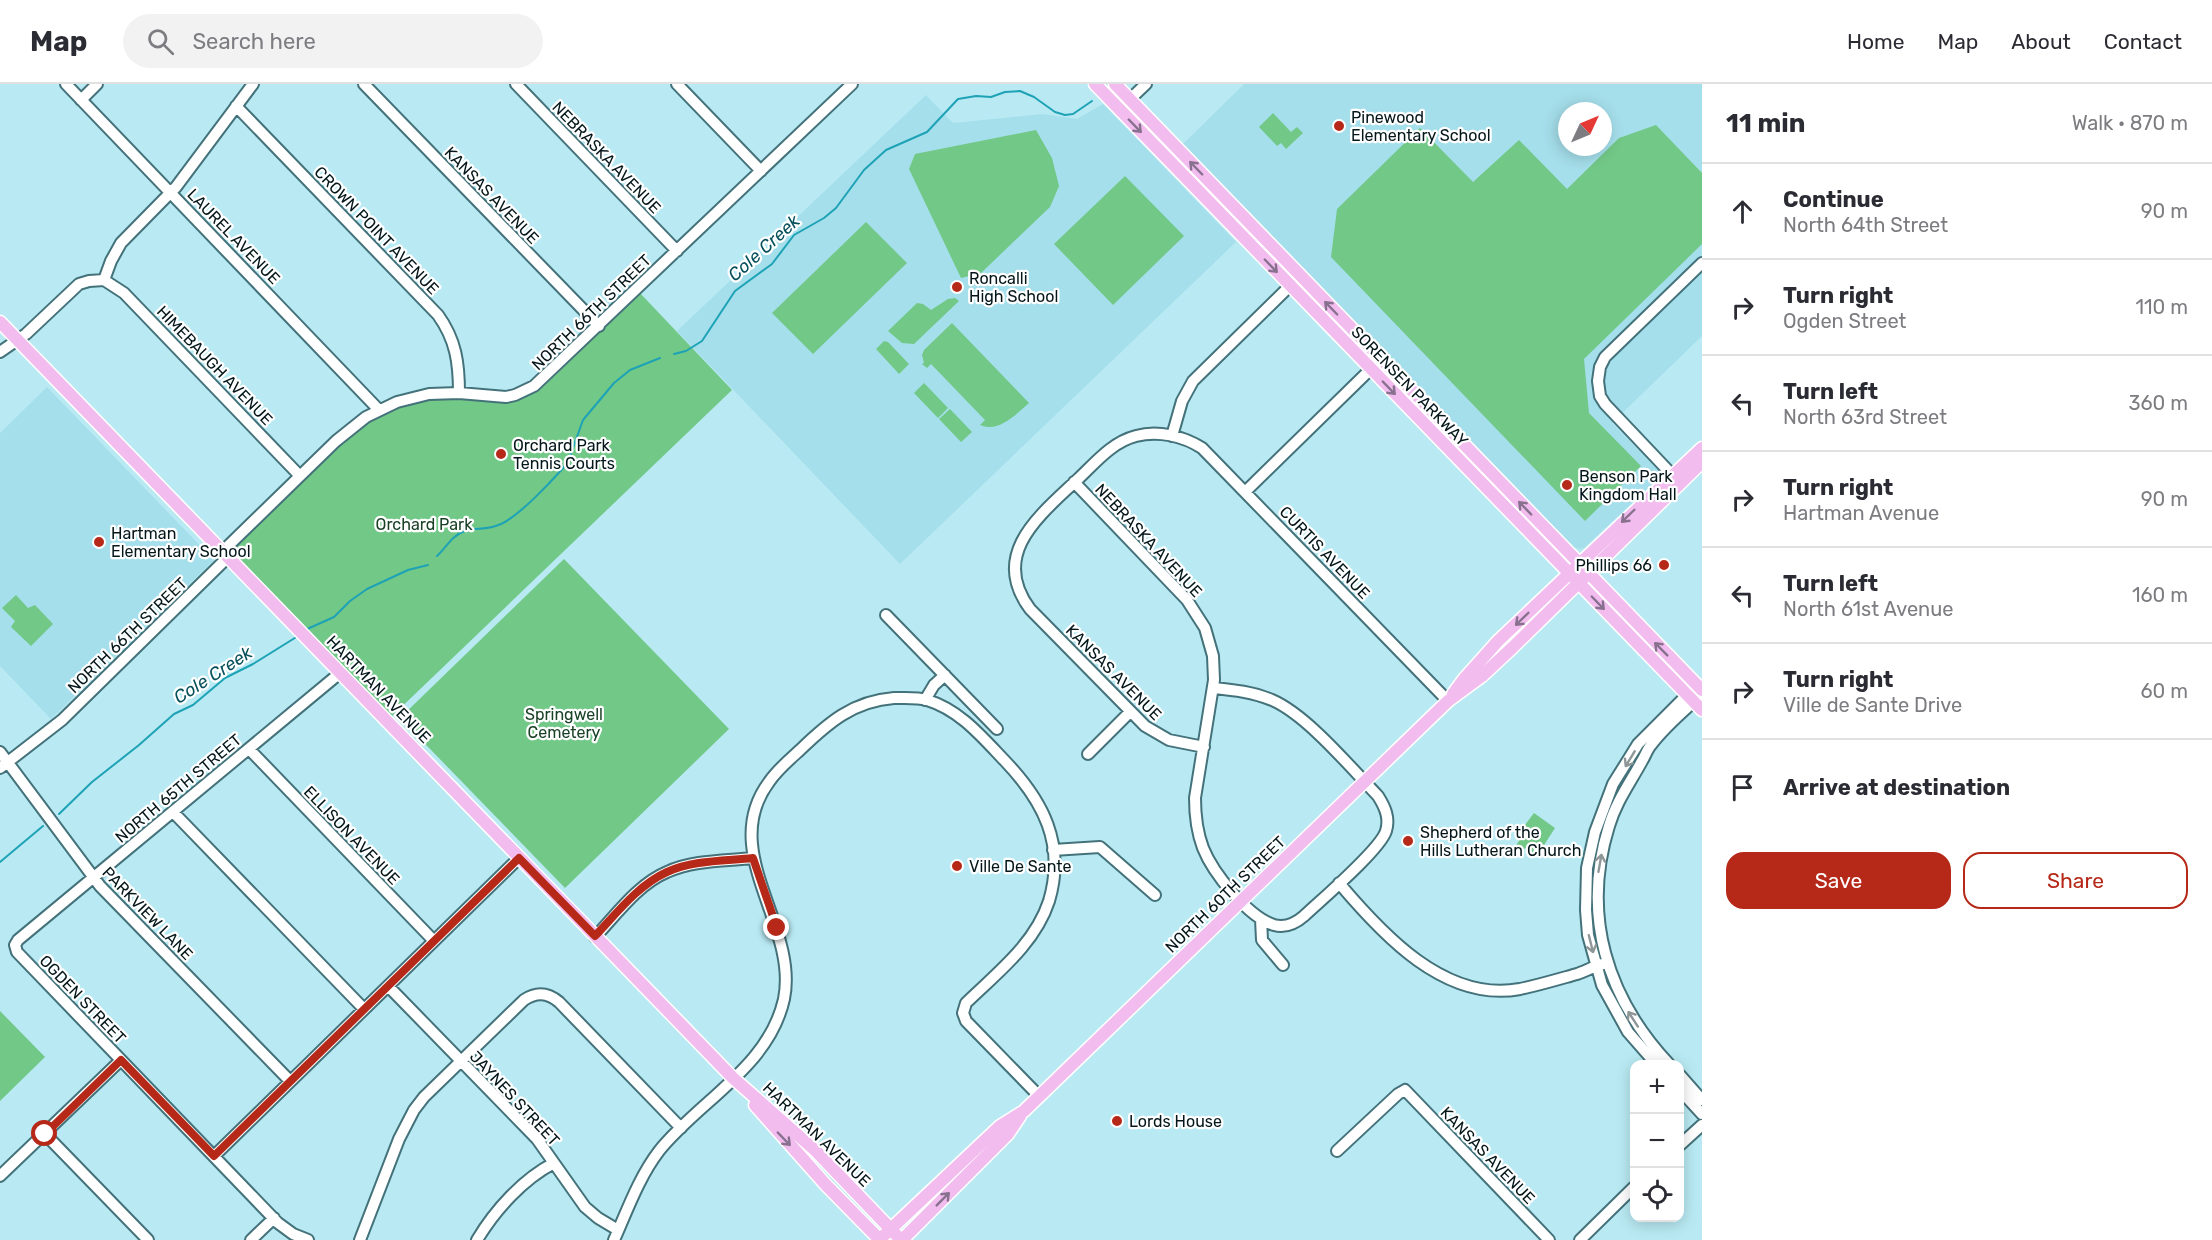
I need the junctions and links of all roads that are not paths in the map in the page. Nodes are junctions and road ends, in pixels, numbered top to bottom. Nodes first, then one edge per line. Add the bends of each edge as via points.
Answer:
1 (66, 84) edge
2 (97, 84) edge
3 (253, 84) edge
4 (364, 84) edge
5 (516, 84) edge
6 (677, 84) edge
7 (1095, 84) edge
8 (1115, 84) edge
9 (1146, 84) edge
10 (846, 86) edge
11 (81, 100) junction
12 (1130, 100) junction
13 (236, 106) junction
14 (1119, 110) junction
15 (761, 171) junction
16 (171, 192) junction
17 (677, 251) junction
18 (1702, 263) edge
19 (1300, 276) junction
20 (104, 280) junction
21 (1290, 286) junction
22 (0, 322) edge
23 (599, 326) junction
24 (17, 339) junction
25 (0, 352) edge
26 (1381, 359) junction
27 (1371, 369) junction
28 (459, 393) junction
29 (380, 410) junction
30 (1172, 436) junction
31 (1702, 448) edge
32 (1702, 462) edge
33 (1672, 474) junction
34 (300, 476) junction
35 (1074, 483) junction
36 (1681, 484) junction
37 (1246, 491) junction
38 (225, 554) junction
39 (1579, 564) junction
40 (1569, 573) junction
41 (1589, 574) junction
42 (1579, 583) junction
43 (886, 615) dead end
44 (340, 673) junction
45 (945, 675) junction
46 (1214, 688) junction
47 (1697, 696) edge
48 (925, 700) junction
49 (1448, 701) junction
50 (1130, 712) junction
51 (997, 729) dead end
52 (1204, 747) junction
53 (249, 749) junction
54 (0, 752) edge
55 (1088, 754) dead end
56 (4, 765) edge
57 (1365, 782) junction
58 (173, 812) junction
59 (1053, 850) junction
60 (519, 858) junction
61 (753, 858) junction
62 (93, 878) junction
63 (1339, 883) junction
64 (1155, 895) dead end
65 (1241, 901) junction
66 (1260, 919) junction
67 (595, 936) junction
68 (434, 941) junction
69 (17, 952) joint
70 (1609, 962) junction
71 (1283, 965) dead end
72 (1596, 965) junction
73 (388, 986) junction
74 (364, 1009) junction
75 (121, 1060) junction
76 (460, 1060) junction
77 (1652, 1060) edge
78 (1665, 1060) edge
79 (734, 1078) junction
80 (1684, 1080) edge
81 (290, 1081) junction
82 (1684, 1094) edge
83 (1039, 1096) junction
84 (1702, 1100) edge
85 (1024, 1111) junction
86 (1702, 1114) edge
87 (1702, 1125) edge
88 (681, 1128) junction
89 (45, 1134) junction
90 (1684, 1141) edge
91 (1338, 1151) dead end
92 (214, 1156) junction
93 (554, 1163) junction
94 (0, 1176) edge
95 (1630, 1192) edge
96 (274, 1218) junction
97 (890, 1229) junction
98 (616, 1235) edge
99 (148, 1240) edge
100 (251, 1240) edge
101 (308, 1240) edge
102 (360, 1240) edge
103 (477, 1240) edge
104 (879, 1240) edge
105 (901, 1240) edge
106 (1550, 1240) edge
107 (1580, 1240) edge

1 - 11 street, LAUREL AVENUE
2 - 11 street
3 - 13 street
4 - 23 street, KANSAS AVENUE
5 - 17 street, NEBRASKA AVENUE
6 - 15 street
7 - 14 main road, SORENSEN PARKWAY
8 - 12 main road, SORENSEN PARKWAY
9 - 12 street
10 - 15 street, NORTH 66TH STREET
11 - 16 street, LAUREL AVENUE
12 - 14 street
19 -> 12 main road, SORENSEN PARKWAY
13 - 16 street
13 - 28 street, CROWN POINT AVENUE via 438,315 456,351
14 -> 21 main road, SORENSEN PARKWAY
15 - 17 street, NORTH 66TH STREET
16 - 20 street via 121,243
16 - 29 street, LAUREL AVENUE
17 - 23 street, NORTH 66TH STREET
18 - 33 street via 1609,352 1599,372 1598,389 1605,404
19 - 21 street
26 -> 19 main road, SORENSEN PARKWAY
20 - 24 street via 79,284
20 - 34 street, HIMEBAUGH AVENUE via 124,293
21 - 27 main road, SORENSEN PARKWAY
21 - 30 street via 1193,381 1182,401
22 - 24 main road, HARTMAN AVENUE
23 - 28 street, NORTH 66TH STREET via 542,380 521,393 497,397
24 - 25 street
24 - 38 main road, HARTMAN AVENUE
26 - 27 street
39 -> 26 main road, SORENSEN PARKWAY
27 - 37 street
27 -> 40 main road, SORENSEN PARKWAY
28 - 29 street, NORTH 66TH STREET via 418,396
29 - 34 street, NORTH 66TH STREET via 342,435
30 - 35 street via 1148,434 1124,440
30 - 37 street, CURTIS AVENUE via 1202,448
31 - 33 main road, NORTH 60TH STREET
32 - 36 main road, NORTH 60TH STREET
33 - 36 street
33 -> 39 main road, NORTH 60TH STREET
34 - 38 street, NORTH 66TH STREET via 228,546
35 - 46 street, NEBRASKA AVENUE via 1196,611 1211,647
35 - 50 street, KANSAS AVENUE via 1028,528 1017,551 1019,590 1030,609
36 - 41 main road, NORTH 60TH STREET
37 - 49 street, CURTIS AVENUE
38 - 44 main road, HARTMAN AVENUE
38 - 56 street, NORTH 66TH STREET via 223,562 62,720
39 - 40 main road, NORTH 60TH STREET
39 - 41 main road, SORENSEN PARKWAY
40 - 42 main road, SORENSEN PARKWAY
40 -> 49 main road, NORTH 60TH STREET via 1477,663
41 - 42 main road, NORTH 60TH STREET
47 -> 41 main road, SORENSEN PARKWAY
42 -> 47 main road, SORENSEN PARKWAY
42 - 49 main road, NORTH 60TH STREET via 1482,676
43 - 45 street
44 - 53 street, NORTH 65TH STREET
44 - 60 main road, HARTMAN AVENUE
45 - 48 street
45 - 51 street
46 - 52 street, NEBRASKA AVENUE
46 - 57 street via 1253,693 1288,708
70 -> 47 street via 1597,911 1598,875 1609,825 1650,746
47 -> 72 street via 1638,744 1613,784 1602,812 1587,868 1588,935
48 - 59 street via 966,722 1020,777 1041,807
48 - 61 street via 870,701 844,712 825,726 778,771 760,795 750,834
49 - 57 main road, NORTH 60TH STREET
50 - 52 street, KANSAS AVENUE via 1161,736
50 - 55 street
52 - 65 street via 1195,798 1198,831 1213,868
53 - 58 street, NORTH 65TH STREET
53 - 68 street, ELLISON AVENUE
54 - 56 street, PARKVIEW LANE
56 - 62 street, PARKVIEW LANE
57 - 63 street via 1386,810 1386,830 1377,846
57 - 65 main road, NORTH 60TH STREET
58 - 62 street, NORTH 65TH STREET
58 - 74 street
59 - 64 street via 1100,847
59 - 83 street via 1052,885 1042,919 1019,951 966,1003 963,1013 966,1021
60 - 67 main road, HARTMAN AVENUE
60 - 68 street
61 - 67 street via 695,864 667,872 639,891
61 - 79 street via 783,946 786,987 770,1036
62 - 69 street, NORTH 65TH STREET via 18,940
62 - 81 street, PARKVIEW LANE
63 - 66 street via 1290,924
63 - 72 street via 1410,956 1460,983 1490,990 1519,989
65 - 66 street
65 - 83 main road, NORTH 60TH STREET
66 - 71 street via 1262,940
67 - 79 main road, HARTMAN AVENUE
68 - 73 street
69 - 75 street, OGDEN STREET
70 - 72 street
78 -> 70 street via 1619,995
72 - 77 street via 1602,985 1628,1032
73 - 74 street
73 - 76 street, JAYNES STREET
74 - 81 street
75 - 89 street
75 - 92 street, OGDEN STREET
76 - 88 street via 524,1000 538,994 548,995
76 - 93 street, JAYNES STREET via 537,1139
76 - 102 street via 424,1097 406,1123
79 - 88 street
79 - 97 main road, HARTMAN AVENUE via 816,1152
79 -> 104 main road, HARTMAN AVENUE via 771,1125
80 - 84 street
81 - 92 street
82 - 86 street
83 - 85 main road, NORTH 60TH STREET
85 - 97 main road, NORTH 60TH STREET via 1000,1126
105 -> 85 main road, NORTH 60TH STREET via 1008,1134
87 - 90 street
88 - 98 street via 647,1170
89 - 94 street
89 - 99 street
91 - 106 street, KANSAS AVENUE via 1405,1090
92 - 96 street, OGDEN STREET
93 - 98 street, JAYNES STREET via 585,1207
93 - 103 street via 496,1212
95 - 107 street
96 - 100 street
96 - 101 street, OGDEN STREET via 285,1229
97 - 104 main road, NORTH 60TH STREET
97 - 105 main road, HARTMAN AVENUE

